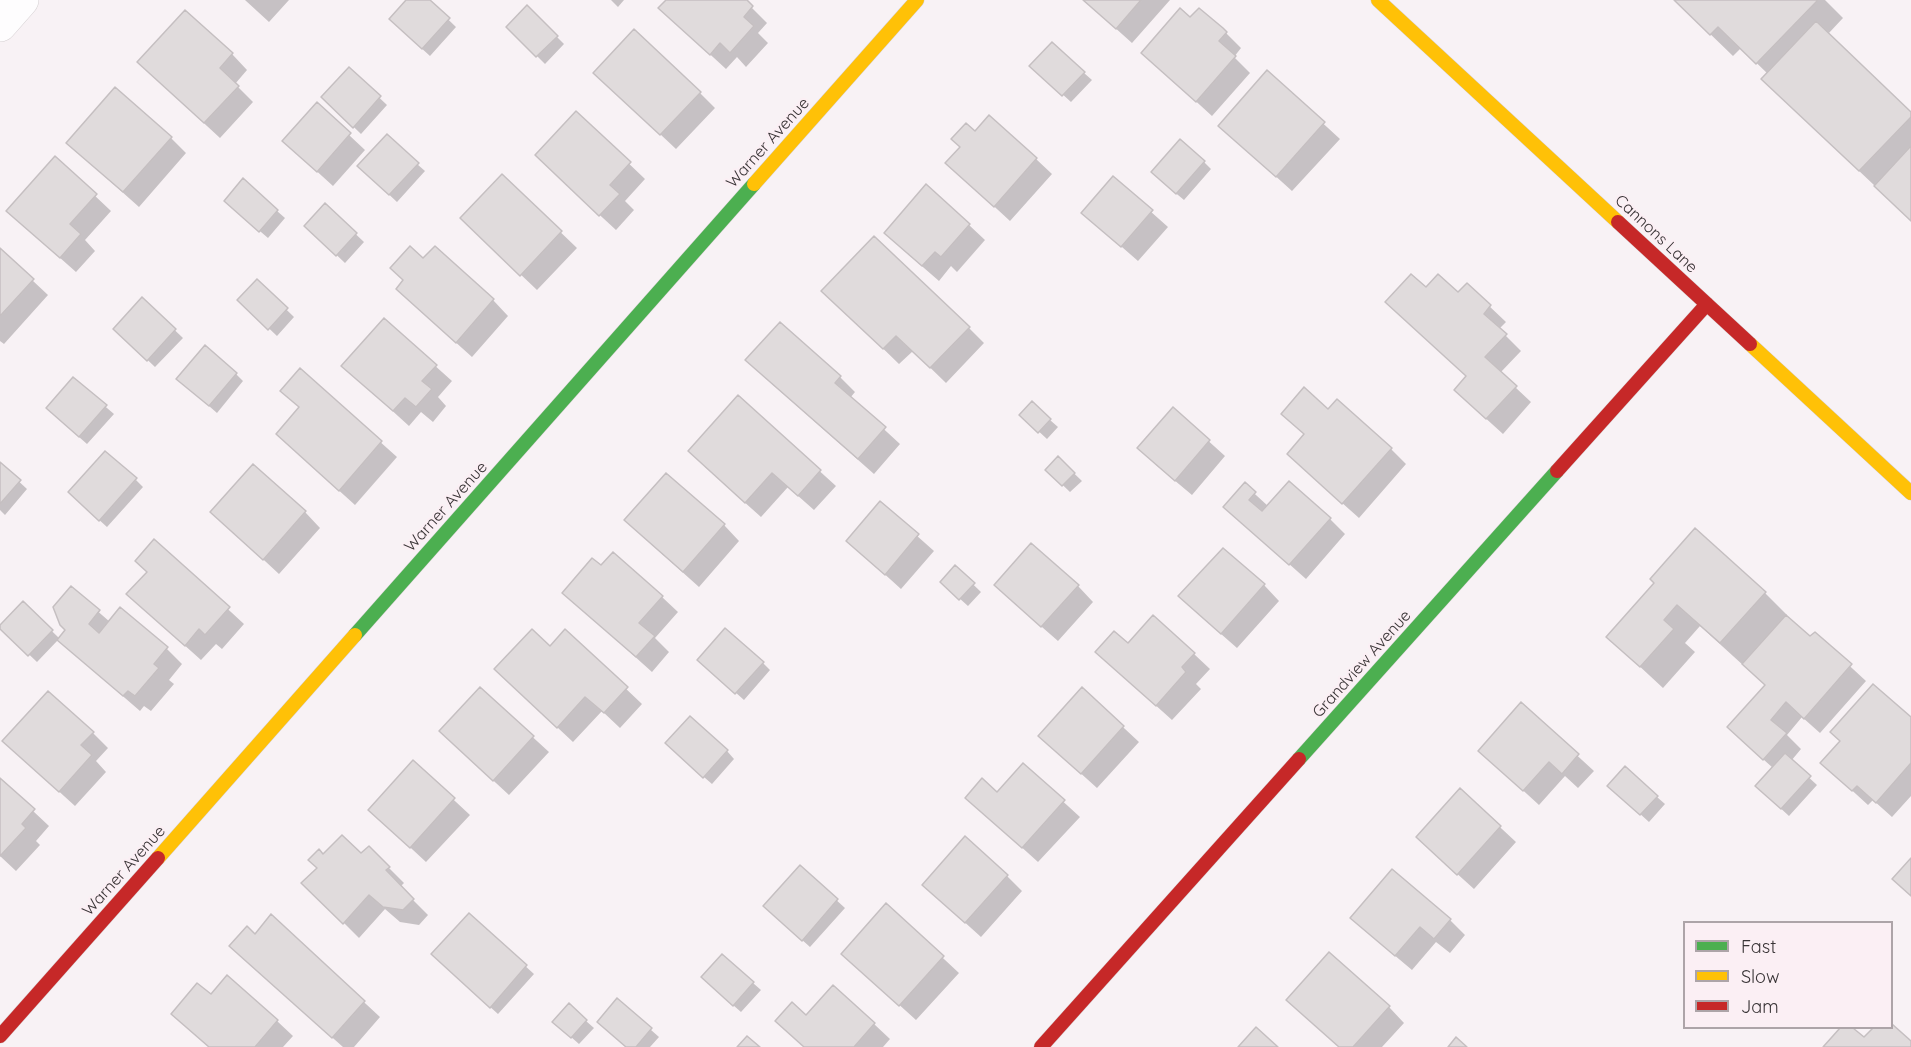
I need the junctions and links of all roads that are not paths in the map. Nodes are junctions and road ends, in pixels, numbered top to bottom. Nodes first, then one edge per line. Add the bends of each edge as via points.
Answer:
1 (22, 0) edge
2 (917, 0) edge
3 (1378, 0) edge
4 (0, 25) edge
5 (1707, 304) junction
6 (1911, 493) edge
7 (0, 1036) edge
8 (1041, 1047) edge

1 - 4 street
2 - 7 street, Warner Avenue
3 - 5 street, Cannons Lane
5 - 6 street, Cannons Lane
5 - 8 street, Grandview Avenue

